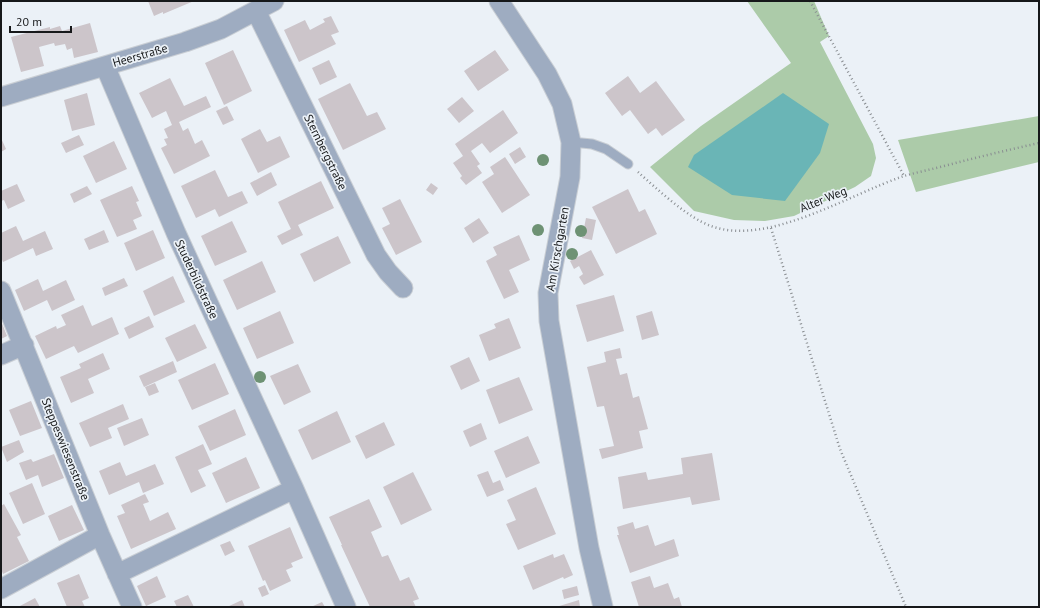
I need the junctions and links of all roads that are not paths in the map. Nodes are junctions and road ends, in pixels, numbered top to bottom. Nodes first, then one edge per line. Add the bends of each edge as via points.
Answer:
1 (274, 1) edge
2 (499, 1) edge
3 (256, 11) junction
4 (105, 66) junction
5 (2, 93) edge
6 (571, 142) junction
7 (628, 164) road end
8 (402, 288) dead end
9 (1, 291) edge
10 (24, 345) junction
11 (1, 355) edge
12 (294, 489) junction
13 (100, 535) junction
14 (117, 574) junction
15 (1, 589) edge
16 (132, 607) edge
17 (346, 607) edge
18 (603, 607) edge

1 - 3 street, Heerstraße
2 - 6 street, Am Kirschgarten via 546,74 562,104
3 - 4 street, Heerstraße via 221,29
3 - 8 street, Sternbergstraße via 376,255
4 - 5 street, Heerstraße
4 - 12 street, Studerbildstraße via 176,233
6 - 7 lane via 592,144 606,149
6 - 18 street, Am Kirschgarten via 570,178 548,293 549,321 589,548
9 - 10 street, Steppeswiesenstraße
10 - 11 street
10 - 13 street, Steppeswiesenstraße
12 - 14 street
12 - 17 street, Studerbildstraße
13 - 14 street, Steppeswiesenstraße
13 - 15 street
14 - 16 street, Steppeswiesenstraße

